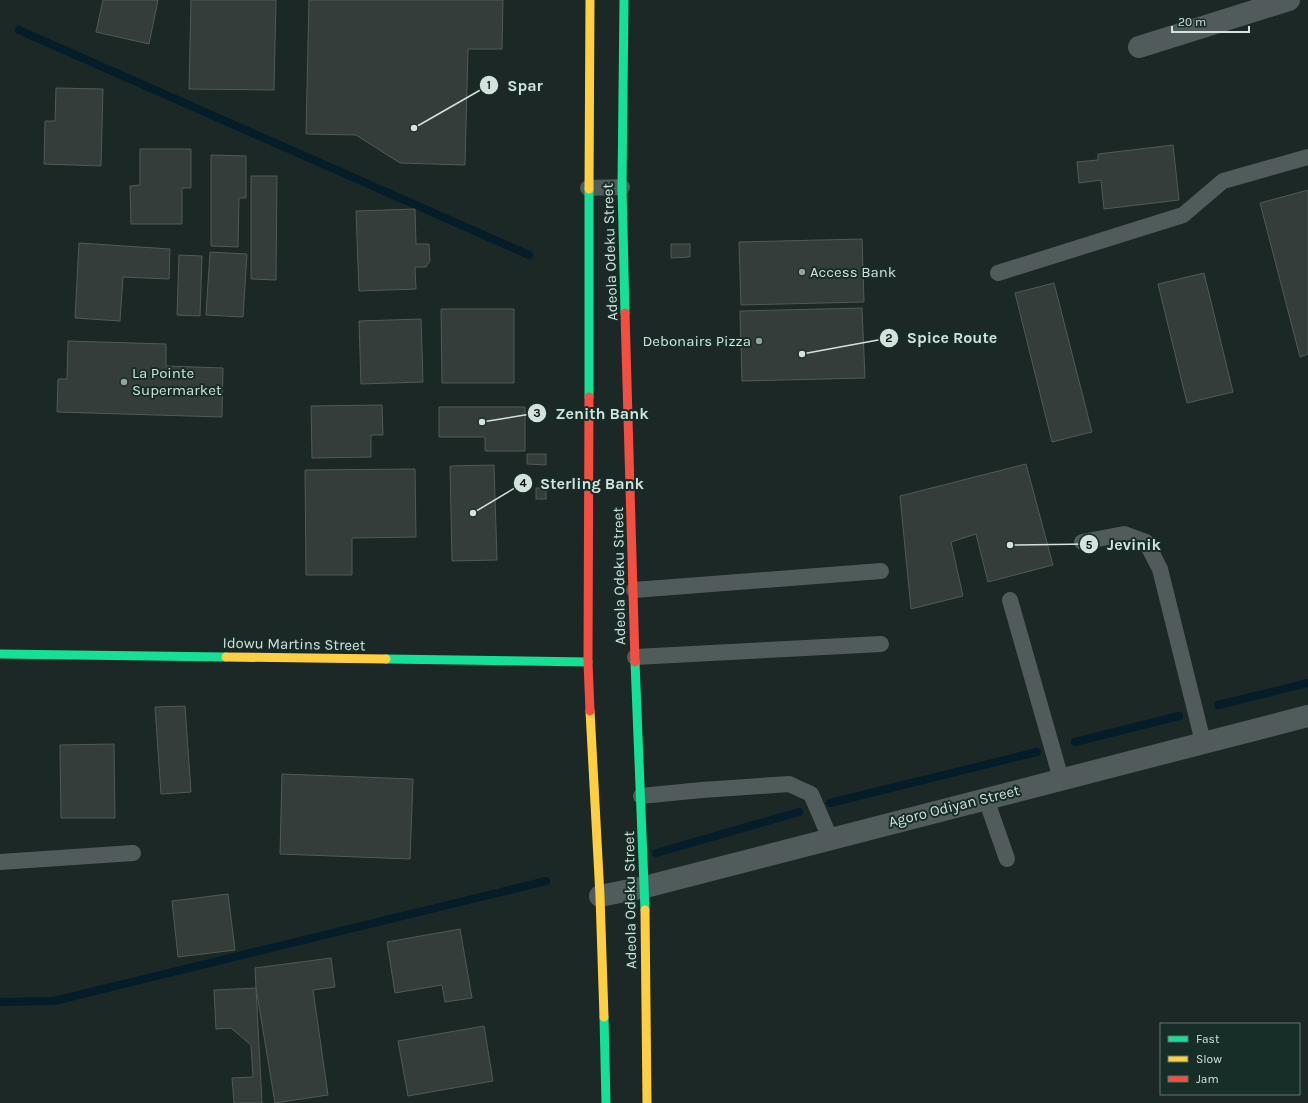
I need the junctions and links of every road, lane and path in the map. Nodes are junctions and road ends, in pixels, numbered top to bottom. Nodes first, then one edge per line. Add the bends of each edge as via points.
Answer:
1 (590, 0) edge
2 (624, 0) edge
3 (1289, 0) edge
4 (1139, 47) dead end
5 (1308, 157) edge
6 (622, 187) junction
7 (588, 188) junction
8 (998, 273) dead end
9 (1082, 542) dead end
10 (881, 571) dead end
11 (634, 590) junction
12 (1010, 600) dead end
13 (881, 644) dead end
14 (0, 654) edge
15 (635, 657) junction
16 (588, 662) junction
17 (1308, 716) edge
18 (1203, 742) junction
19 (1060, 779) junction
20 (641, 796) junction
21 (986, 799) junction
22 (830, 838) junction
23 (133, 853) dead end
24 (1007, 859) dead end
25 (0, 862) edge
26 (645, 887) junction
27 (600, 896) junction
28 (606, 1103) edge
29 (647, 1103) edge

1 - 7 main road, Adeola Odeku Street
2 - 6 main road, Adeola Odeku Street
3 - 4 street
5 - 8 lane via 1223,181 1183,215
6 - 7 lane
6 - 11 main road, Adeola Odeku Street
7 - 16 main road, Adeola Odeku Street
9 - 18 lane via 1124,534 1146,542 1160,568
10 - 11 lane
11 - 15 main road, Adeola Odeku Street
12 - 19 lane
13 - 15 lane
14 - 16 main road, Idowu Martins Street
15 - 20 main road, Adeola Odeku Street
16 - 27 main road, Adeola Odeku Street
17 - 18 street, Agoro Odiyan Street
18 - 19 street, Agoro Odiyan Street
19 - 21 street, Agoro Odiyan Street
20 - 22 lane via 789,784 811,794
20 - 26 main road, Adeola Odeku Street
21 - 22 street, Agoro Odiyan Street
21 - 24 lane
22 - 26 street, Agoro Odiyan Street
23 - 25 lane
26 - 27 street, Agoro Odiyan Street
26 - 29 main road, Adeola Odeku Street
27 - 28 main road, Adeola Odeku Street

